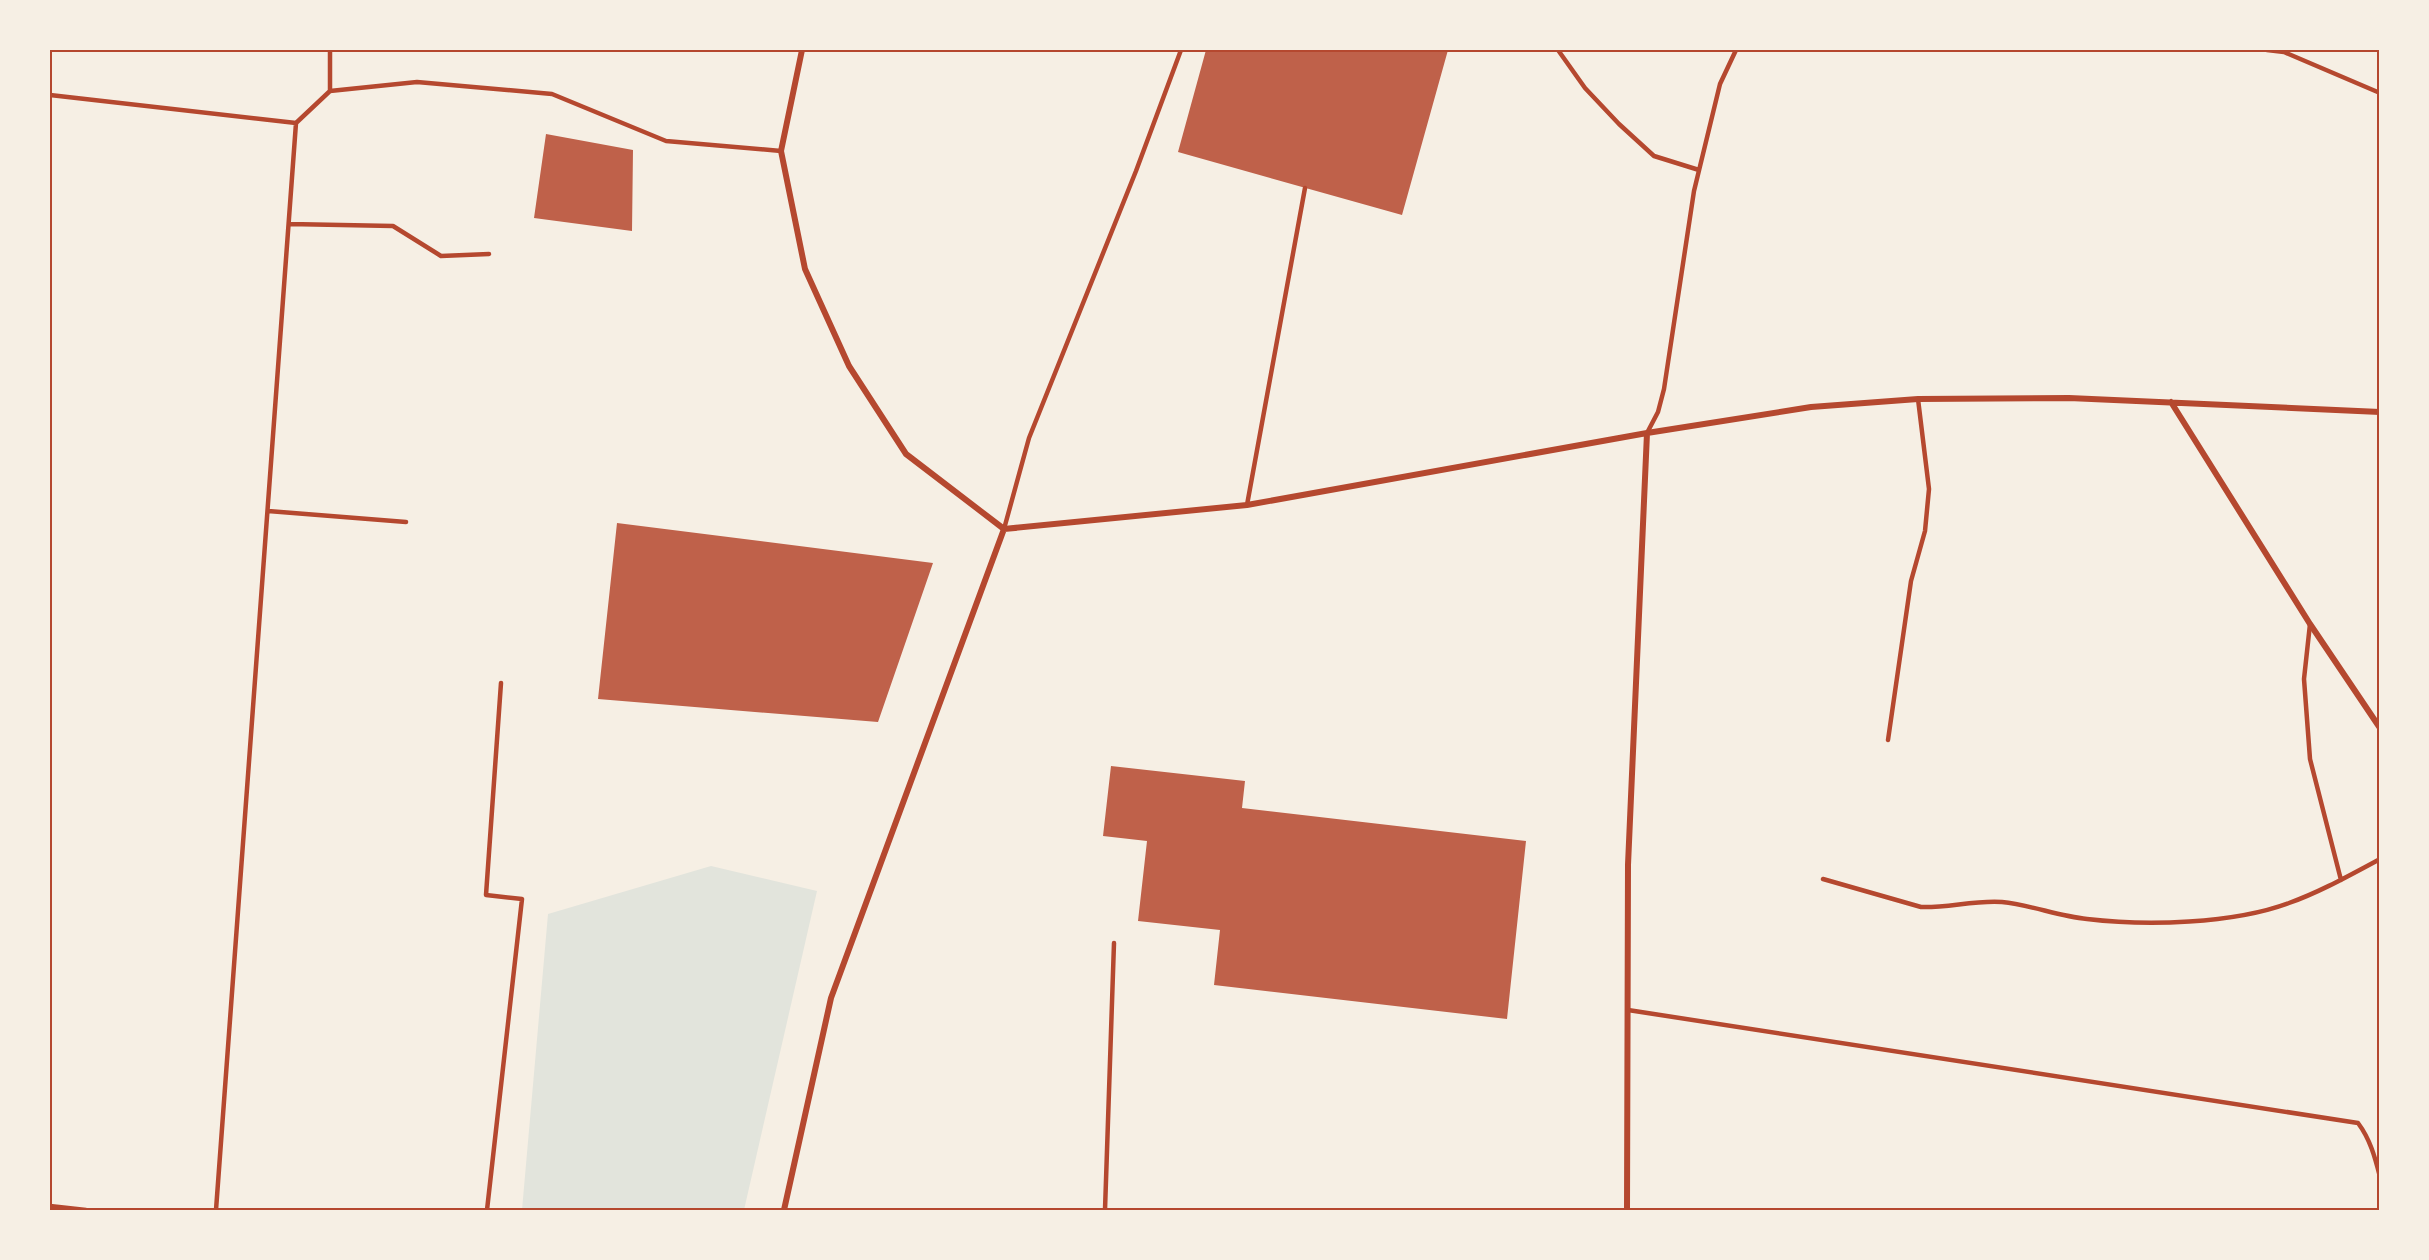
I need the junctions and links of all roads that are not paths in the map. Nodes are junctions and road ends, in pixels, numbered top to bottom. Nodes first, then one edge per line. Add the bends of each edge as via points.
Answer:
1 (330, 50) edge
2 (802, 50) edge
3 (1181, 50) edge
4 (1558, 50) edge
5 (1736, 50) edge
6 (2267, 50) edge
7 (2285, 51) edge
8 (330, 91) junction
9 (2379, 93) edge
10 (50, 95) edge
11 (296, 123) junction
12 (781, 151) junction
13 (1699, 170) junction
14 (1305, 188) dead end
15 (289, 224) junction
16 (489, 254) dead end
17 (1918, 399) junction
18 (2171, 402) junction
19 (2379, 412) edge
20 (1647, 433) junction
21 (1247, 506) junction
22 (268, 512) junction
23 (406, 522) dead end
24 (1004, 529) junction
25 (2310, 624) junction
26 (501, 683) dead end
27 (2379, 728) edge
28 (1888, 740) dead end
29 (2379, 860) edge
30 (1823, 879) dead end
31 (2341, 880) junction
32 (1114, 944) dead end
33 (1628, 1010) junction
34 (2379, 1177) edge
35 (50, 1206) edge
36 (86, 1210) edge
37 (216, 1210) edge
38 (487, 1210) edge
39 (784, 1210) edge
40 (1105, 1210) edge
41 (1627, 1210) edge

1 - 8 lane
2 - 12 street
3 - 24 lane via 1029,438
4 - 13 lane via 1585,88 1654,156
5 - 13 lane via 1720,84
6 - 7 lane
7 - 9 lane
8 - 11 lane
8 - 12 lane via 417,82 552,94 666,141
10 - 11 lane
11 - 15 lane
12 - 24 street via 805,269 849,366 906,454
13 - 20 lane via 1664,389
14 - 21 lane
15 - 16 lane via 393,226 441,256
15 - 22 lane
17 - 18 street
17 - 20 street via 1811,407
17 - 28 lane via 1929,489
18 - 19 street
18 - 25 street
20 - 21 street
20 - 33 street via 1628,865
21 - 24 street
22 - 23 lane
22 - 37 lane
24 - 39 street via 831,998
25 - 27 street
25 - 31 lane via 2304,679 2310,759
26 - 38 lane via 486,895 522,899
29 - 31 lane
30 - 31 lane via 1921,907 1993,902 2087,919 2178,923 2264,910
32 - 40 lane
33 - 34 lane via 2358,1123 2367,1135
33 - 41 street
35 - 36 lane

